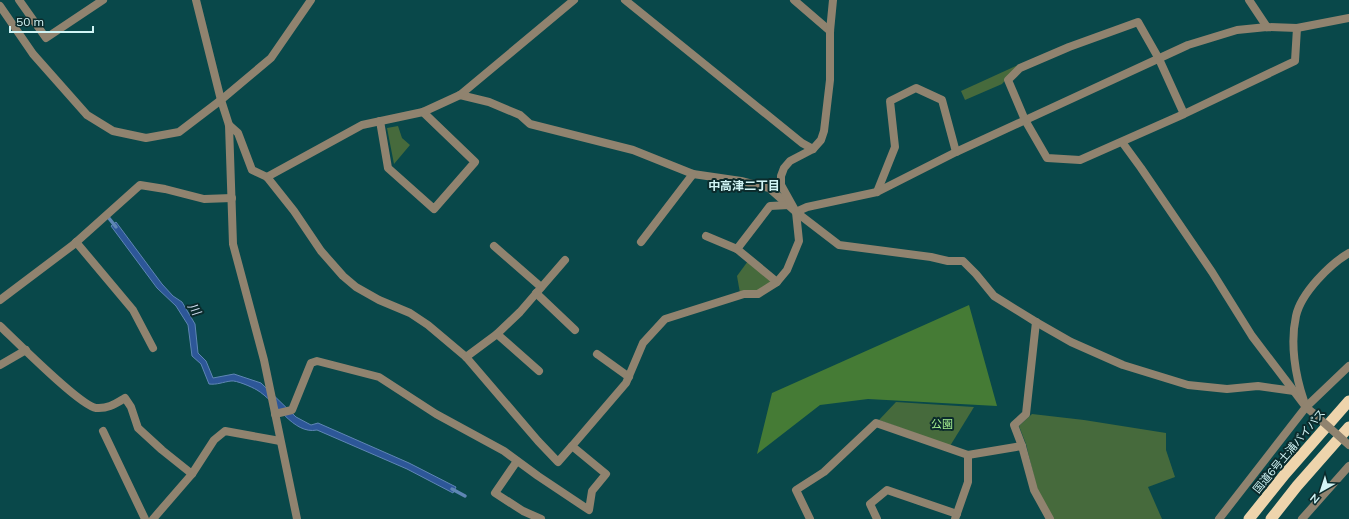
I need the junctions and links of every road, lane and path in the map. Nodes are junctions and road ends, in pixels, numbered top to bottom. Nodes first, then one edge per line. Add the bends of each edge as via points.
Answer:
1 (20, 0) edge
2 (87, 0) edge
3 (103, 0) edge
4 (196, 0) edge
5 (311, 0) edge
6 (574, 0) edge
7 (625, 0) edge
8 (794, 0) edge
9 (833, 0) edge
10 (1249, 0) edge
11 (0, 6) edge
12 (92, 7) junction
13 (1349, 18) edge
14 (1267, 27) junction
15 (1297, 28) junction
16 (830, 31) junction
17 (1159, 59) junction
18 (460, 96) junction
19 (220, 100) junction
20 (422, 112) junction
21 (1184, 114) junction
22 (1025, 120) junction
23 (380, 121) junction
24 (229, 125) junction
25 (1122, 142) junction
26 (813, 149) junction
27 (956, 152) junction
28 (693, 174) junction
29 (267, 177) junction
30 (877, 192) junction
31 (232, 198) junction
32 (789, 205) junction
33 (796, 212) junction
34 (706, 236) dead end
35 (76, 242) junction
36 (641, 242) dead end
37 (494, 246) dead end
38 (737, 249) junction
39 (1349, 253) edge
40 (565, 260) dead end
41 (777, 282) junction
42 (541, 287) junction
43 (536, 294) junction
44 (0, 300) edge
45 (1036, 322) junction
46 (0, 326) edge
47 (575, 330) dead end
48 (497, 334) junction
49 (153, 348) dead end
50 (26, 350) junction
51 (597, 354) dead end
52 (466, 357) junction
53 (0, 365) edge
54 (1349, 366) edge
55 (539, 371) dead end
56 (629, 377) junction
57 (1294, 391) junction
58 (1349, 401) edge
59 (1310, 410) junction
60 (275, 414) junction
61 (1349, 427) edge
62 (103, 430) dead end
63 (280, 441) junction
64 (1349, 444) edge
65 (572, 446) junction
66 (1022, 446) junction
67 (968, 455) junction
68 (517, 461) junction
69 (1349, 466) edge
70 (192, 474) junction
71 (589, 510) junction
72 (956, 516) edge
73 (145, 519) edge
74 (153, 519) edge
75 (297, 519) edge
76 (541, 519) edge
77 (588, 519) edge
78 (810, 519) edge
79 (878, 519) edge
80 (1050, 519) edge
81 (1219, 519) edge
82 (1249, 519) edge
83 (1271, 519) edge
84 (1302, 519) edge

1 - 12 street via 46,38
2 - 12 street
3 - 12 street
4 - 19 street
5 - 19 street via 271,58
6 - 18 street
7 - 26 street via 802,143
8 - 16 street
9 - 16 street
10 - 14 street
11 - 19 street via 33,54 87,115 113,131 146,138 179,132
13 - 15 street
14 - 15 street
14 - 17 street via 1237,30 1188,45
15 - 21 street via 1295,61
16 - 26 street via 830,80 824,131 821,140
17 - 21 street
17 - 22 street
17 - 22 street via 1138,22 1020,68 1008,80
18 - 20 street
18 - 28 street via 489,102 520,115 530,124 633,150
19 - 24 street
20 - 23 street
20 - 23 street via 475,162 434,209 388,168
21 - 25 street
22 - 25 street via 1047,158 1080,160
22 - 27 street
23 - 29 street via 362,125
24 - 29 street via 238,133 252,170
24 - 31 street
25 - 57 street via 1208,266 1252,336
26 - 33 street via 790,161 781,176 781,186
27 - 30 street
27 - 30 street via 942,100 916,88 890,101 895,147
28 - 32 street via 769,188
28 - 36 street
29 - 52 street via 321,251 343,276 373,297 410,313
30 - 33 street via 807,207
31 - 35 street via 204,200 140,184
31 - 60 street via 233,244 264,360
32 - 33 street
32 - 38 street via 770,206
33 - 41 street via 799,241 787,270
33 - 45 street via 839,245 963,261 994,296
34 - 38 street
35 - 44 street
35 - 49 street via 133,310
37 - 42 street
38 - 41 street
39 - 59 street via 1324,272 1297,314 1294,355 1299,387
40 - 42 street
41 - 56 street via 758,294 744,294 666,319 643,343
42 - 43 street
43 - 47 street
43 - 48 street
45 - 57 street via 1071,342 1123,365 1188,385 1227,389 1258,386
45 - 66 street via 1026,414 1014,425
46 - 50 street
48 - 52 street
48 - 55 street
50 - 53 street
50 - 70 street via 57,380 94,408 108,408 125,398 138,428
51 - 56 street
52 - 65 street via 558,462
54 - 59 street
56 - 65 street
57 - 59 street
58 - 82 highway, 国道6号土浦バイパス
59 - 64 street, bridge
59 - 81 street
60 - 63 street
60 - 68 street via 292,410 311,363 317,361 379,376 436,414 504,451
61 - 83 highway
62 - 73 street
63 - 70 street via 225,431 214,440
63 - 75 street
65 - 71 street via 606,474 592,492
66 - 67 street
66 - 80 street via 1034,490
67 - 72 street via 968,482
67 - 78 street via 876,423 824,472 796,490
68 - 71 street
68 - 76 street via 495,493
69 - 84 street
70 - 74 street
71 - 77 street
72 - 79 street via 887,490 870,504

